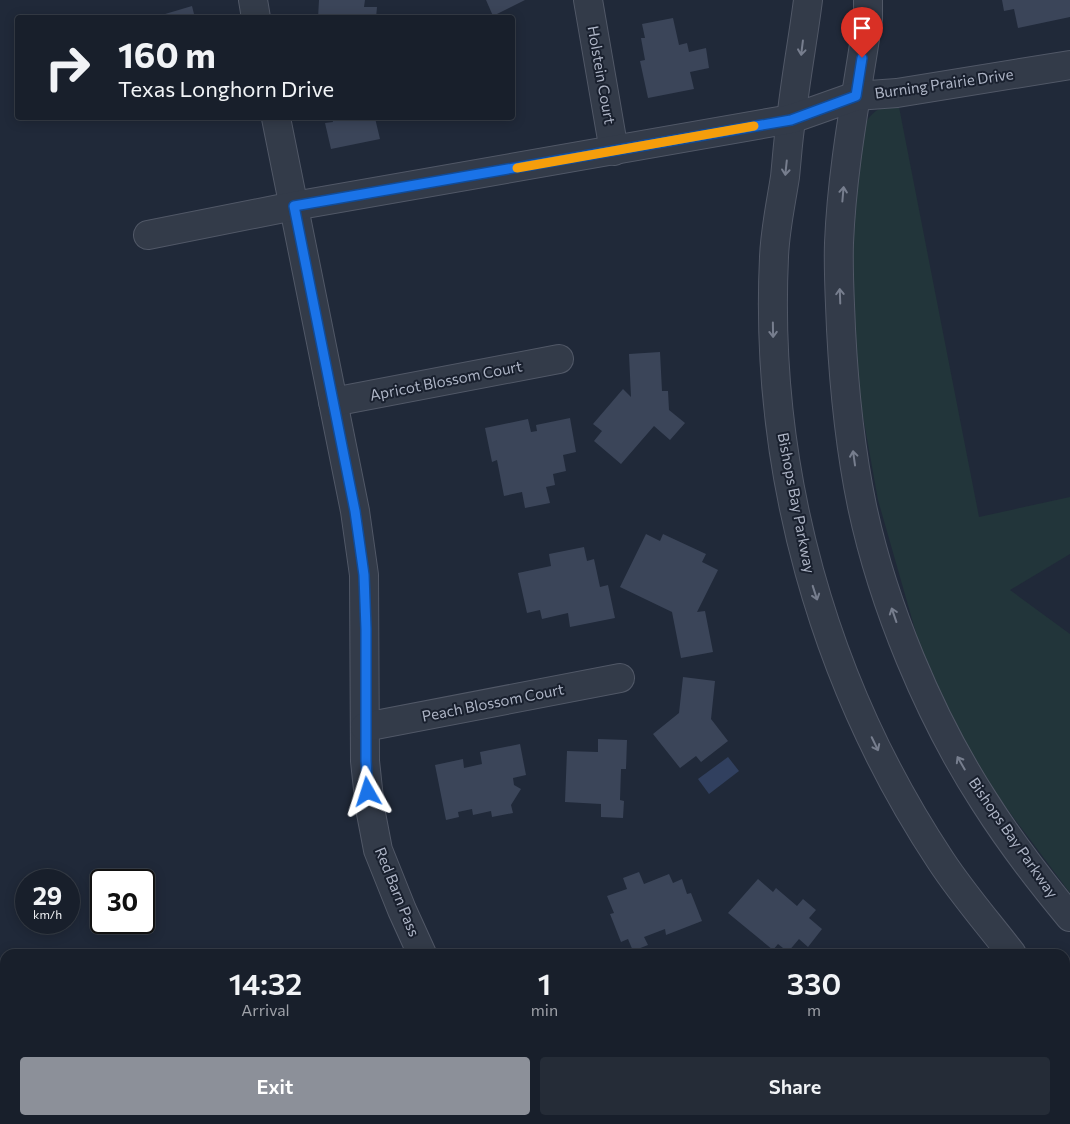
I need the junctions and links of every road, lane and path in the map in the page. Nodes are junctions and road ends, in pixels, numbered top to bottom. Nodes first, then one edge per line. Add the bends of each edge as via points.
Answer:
1 (253, 0) edge
2 (588, 0) edge
3 (808, 0) edge
4 (868, 0) edge
5 (256, 15) edge
6 (1070, 67) edge
7 (856, 96) junction
8 (276, 120) edge
9 (791, 120) junction
10 (614, 151) junction
11 (294, 206) junction
12 (148, 235) dead end
13 (559, 359) dead end
14 (333, 402) junction
15 (620, 678) dead end
16 (365, 728) junction
17 (1070, 917) edge
18 (420, 949) edge
19 (1008, 949) edge

1 - 5 street
2 - 10 street, Holstein Court
3 -> 9 street, Bishops Bay Parkway
4 - 7 street, Bishops Bay Parkway
6 - 7 street, Burning Prairie Drive via 897,93
7 - 9 street, Burning Prairie Drive
17 -> 7 street, Bishops Bay Parkway via 1010,840 948,738 907,649 866,527 846,403 840,285 841,213
8 - 11 street, Red Barn Pass
9 - 10 street, Burning Prairie Drive
9 -> 19 street, Bishops Bay Parkway via 774,254 774,339 787,471 811,582 850,690 885,766 943,864
10 - 11 street, Burning Prairie Drive
11 - 12 street, Burning Prairie Drive
11 - 14 street, Red Barn Pass
13 - 14 street, Apricot Blossom Court
14 - 16 street, Red Barn Pass via 364,575
15 - 16 street, Peach Blossom Court
16 - 18 street, Red Barn Pass via 369,798 378,850

